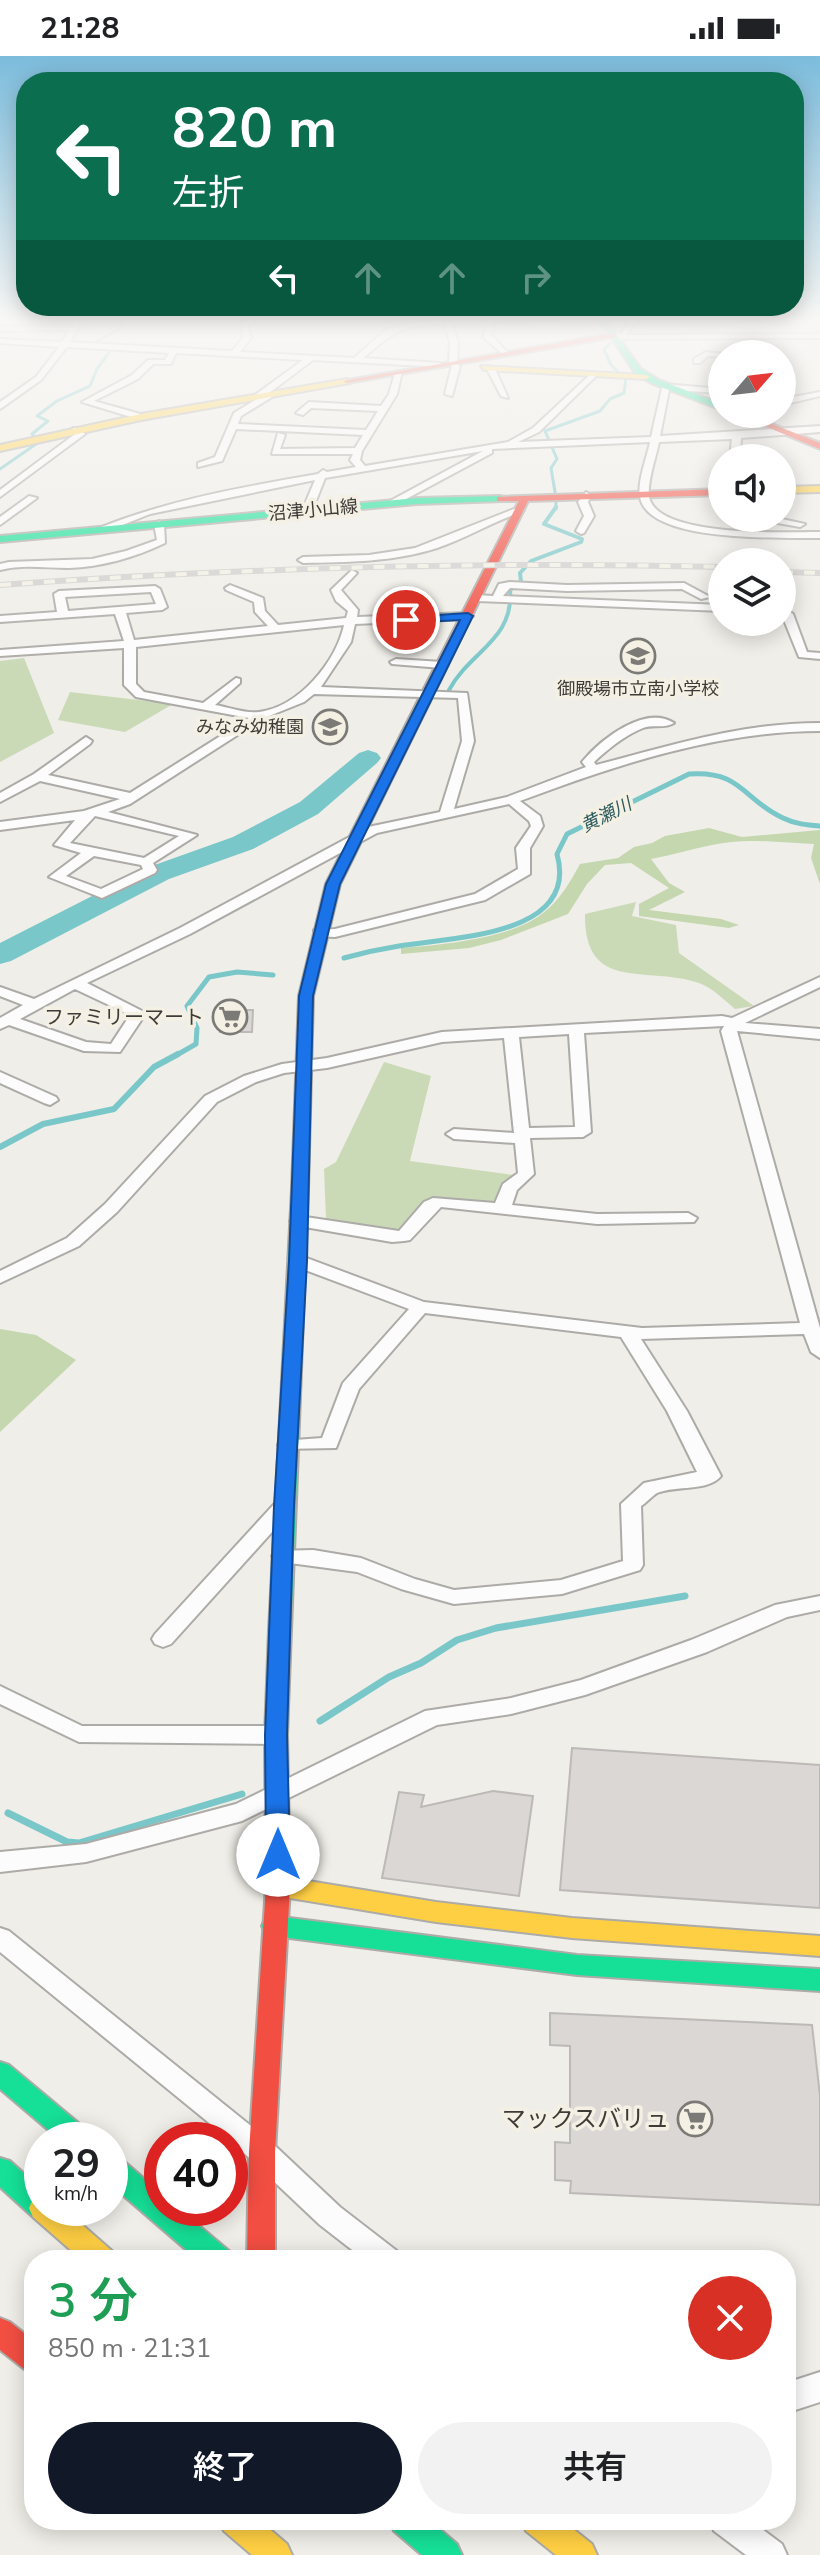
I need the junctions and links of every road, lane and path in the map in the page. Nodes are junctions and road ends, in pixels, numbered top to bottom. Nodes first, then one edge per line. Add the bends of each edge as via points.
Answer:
1 (56, 435) edge
2 (80, 435) edge
3 (229, 435) edge
4 (281, 435) dead end
5 (367, 435) edge
6 (525, 435) edge
7 (657, 435) edge
8 (754, 435) edge
9 (793, 435) edge
10 (737, 436) junction
11 (656, 439) junction
12 (736, 444) edge
13 (500, 445) junction
14 (820, 446) edge
15 (0, 448) edge
16 (358, 451) junction
17 (201, 465) dead end
18 (361, 467) junction
19 (323, 473) junction
20 (820, 489) edge
21 (796, 490) edge
22 (708, 492) edge
23 (0, 494) edge
24 (644, 494) junction
25 (586, 495) junction
26 (32, 498) dead end
27 (393, 503) junction
28 (522, 504) junction
29 (307, 511) junction
30 (0, 522) edge
31 (796, 523) edge
32 (159, 524) junction
33 (820, 526) edge
34 (102, 530) junction
35 (581, 531) dead end
36 (820, 535) edge
37 (0, 539) edge
38 (303, 560) dead end
39 (0, 567) edge
40 (352, 573) dead end
41 (230, 588) dead end
42 (501, 597) junction
43 (705, 597) dead end
44 (477, 598) junction
45 (708, 607) edge
46 (120, 611) junction
47 (63, 614) junction
48 (468, 616) junction
49 (0, 619) edge
50 (350, 621) junction
51 (277, 630) junction
52 (796, 636) edge
53 (130, 644) junction
54 (0, 653) edge
55 (820, 656) edge
56 (396, 662) dead end
57 (442, 665) junction
58 (236, 681) dead end
59 (312, 690) junction
60 (428, 692) junction
61 (205, 707) junction
62 (260, 716) junction
63 (668, 723) dead end
64 (820, 727) edge
65 (86, 741) dead end
66 (593, 769) junction
67 (38, 777) junction
68 (130, 797) junction
69 (0, 798) edge
70 (511, 800) junction
71 (446, 813) junction
72 (90, 814) junction
73 (0, 826) edge
74 (353, 840) junction
75 (93, 850) junction
76 (146, 862) junction
77 (319, 933) junction
78 (820, 981) edge
79 (75, 983) junction
80 (0, 991) edge
81 (35, 1005) junction
82 (4, 1022) edge
83 (732, 1024) junction
84 (576, 1029) junction
85 (511, 1032) junction
86 (820, 1034) edge
87 (305, 1066) junction
88 (0, 1077) edge
89 (50, 1100) dead end
90 (454, 1134) dead end
91 (523, 1136) junction
92 (502, 1208) junction
93 (688, 1218) dead end
94 (299, 1221) junction
95 (298, 1261) junction
96 (0, 1278) edge
97 (421, 1307) junction
98 (811, 1328) junction
99 (627, 1332) junction
100 (820, 1352) edge
101 (288, 1445) junction
102 (284, 1506) junction
103 (282, 1556) junction
104 (820, 1603) edge
105 (163, 1639) dead end
106 (0, 1694) edge
107 (276, 1735) junction
108 (278, 1794) junction
109 (0, 1862) edge
110 (278, 1886) junction
111 (274, 1926) junction
112 (0, 1938) edge
113 (820, 1946) edge
114 (820, 1980) edge
115 (0, 2073) edge
116 (58, 2122) edge
117 (262, 2152) junction
118 (0, 2170) edge
119 (128, 2182) edge
120 (24, 2191) edge
121 (63, 2226) edge
122 (91, 2250) edge
123 (207, 2250) edge
124 (261, 2250) edge
125 (374, 2250) edge
126 (0, 2332) edge
127 (24, 2351) edge
128 (820, 2387) edge
129 (796, 2395) edge
130 (417, 2530) edge
131 (550, 2530) edge
132 (738, 2530) edge
133 (257, 2538) edge
134 (276, 2555) edge
135 (446, 2555) edge
136 (581, 2555) edge
137 (771, 2555) edge

1 - 15 main road
2 - 23 street
3 - 17 street via 219,459
4 - 16 street via 275,452
5 - 16 street
6 - 13 street
7 - 11 street
8 - 10 street
9 - 14 main road
10 - 11 street
10 - 12 street
11 - 13 street
11 - 24 street
13 - 18 street
13 - 27 street
16 - 18 street via 355,460
18 - 19 street
19 - 29 street
19 - 34 street via 188,502
20 - 21 main road
22 - 24 main road, 沼津小山線
24 - 25 main road, 沼津小山線
24 - 36 street via 655,514 685,525
25 - 28 main road, 沼津小山線
25 - 35 street via 589,516
26 - 30 street
27 - 28 main road, 沼津小山線
27 - 29 main road, 沼津小山線
28 - 38 street via 436,545 384,559
28 - 44 main road
29 - 32 main road, 沼津小山線
31 - 33 street
32 - 34 main road, 沼津小山線
32 - 39 street via 162,541 145,550 73,565
34 - 37 main road, 沼津小山線
40 - 50 street via 336,590 353,610
41 - 51 street via 259,600 260,612
42 - 43 street via 503,586 523,585 684,586
42 - 44 street
42 - 45 street
44 - 48 main road
46 - 47 street
46 - 47 street via 162,607 155,589 59,594
46 - 53 street
47 - 49 street
48 - 50 street
48 - 57 main road
50 - 51 street
50 - 59 street via 346,642
51 - 53 street
52 - 55 street via 803,655
53 - 54 street
53 - 61 street via 130,685 140,695
56 - 57 street
57 - 60 main road
58 - 61 street
59 - 60 street
59 - 62 street
60 - 71 street via 463,695 468,741
60 - 74 main road
61 - 62 street
62 - 68 street
63 - 66 street via 642,723 604,746 588,762
64 - 66 street via 737,732
65 - 67 street
66 - 70 street
67 - 68 street
67 - 69 street
68 - 72 street
70 - 71 street
70 - 77 street via 537,826 523,848 525,871 480,897
71 - 74 street via 373,830
72 - 73 street
72 - 75 street via 61,845
72 - 76 street via 190,835
74 - 77 main road
74 - 79 street via 185,931
75 - 76 street
75 - 76 street via 56,877 102,894 150,870
77 - 87 main road via 306,996
78 - 83 street
79 - 81 street
79 - 82 street via 139,1013 115,1049 84,1046
80 - 81 street
81 - 82 street
83 - 84 street via 722,1020
83 - 86 street
83 - 98 street via 729,1031
84 - 85 street
84 - 91 street via 583,1132
85 - 87 street via 428,1040
85 - 91 street
87 - 94 main road
87 - 96 street via 250,1079 211,1099 73,1242
88 - 89 street
90 - 91 street
91 - 92 street via 526,1174 509,1188
92 - 93 street via 597,1219
92 - 94 street via 439,1202 404,1236 392,1237
94 - 95 main road
95 - 97 street
95 - 101 main road
97 - 99 street
97 - 101 street via 350,1387 329,1444
98 - 99 street
98 - 100 street
99 - 103 street via 677,1411 710,1477 651,1488 631,1504 633,1565 562,1587 454,1597 361,1565
101 - 102 main road
102 - 103 main road
102 - 105 street
103 - 107 main road
104 - 108 street via 783,1610 585,1687 511,1706 433,1717
106 - 107 street via 79,1734
107 - 108 main road
108 - 109 street via 242,1812 86,1853
108 - 110 main road
110 - 111 main road
110 - 113 main road via 572,1928
111 - 114 main road via 577,1965
111 - 117 main road
112 - 117 street
115 - 116 main road
117 - 124 main road
117 - 125 street
118 - 120 main road
119 - 123 main road
121 - 122 main road
126 - 127 main road
128 - 129 street
130 - 135 main road
131 - 136 main road
132 - 137 street
133 - 134 main road

